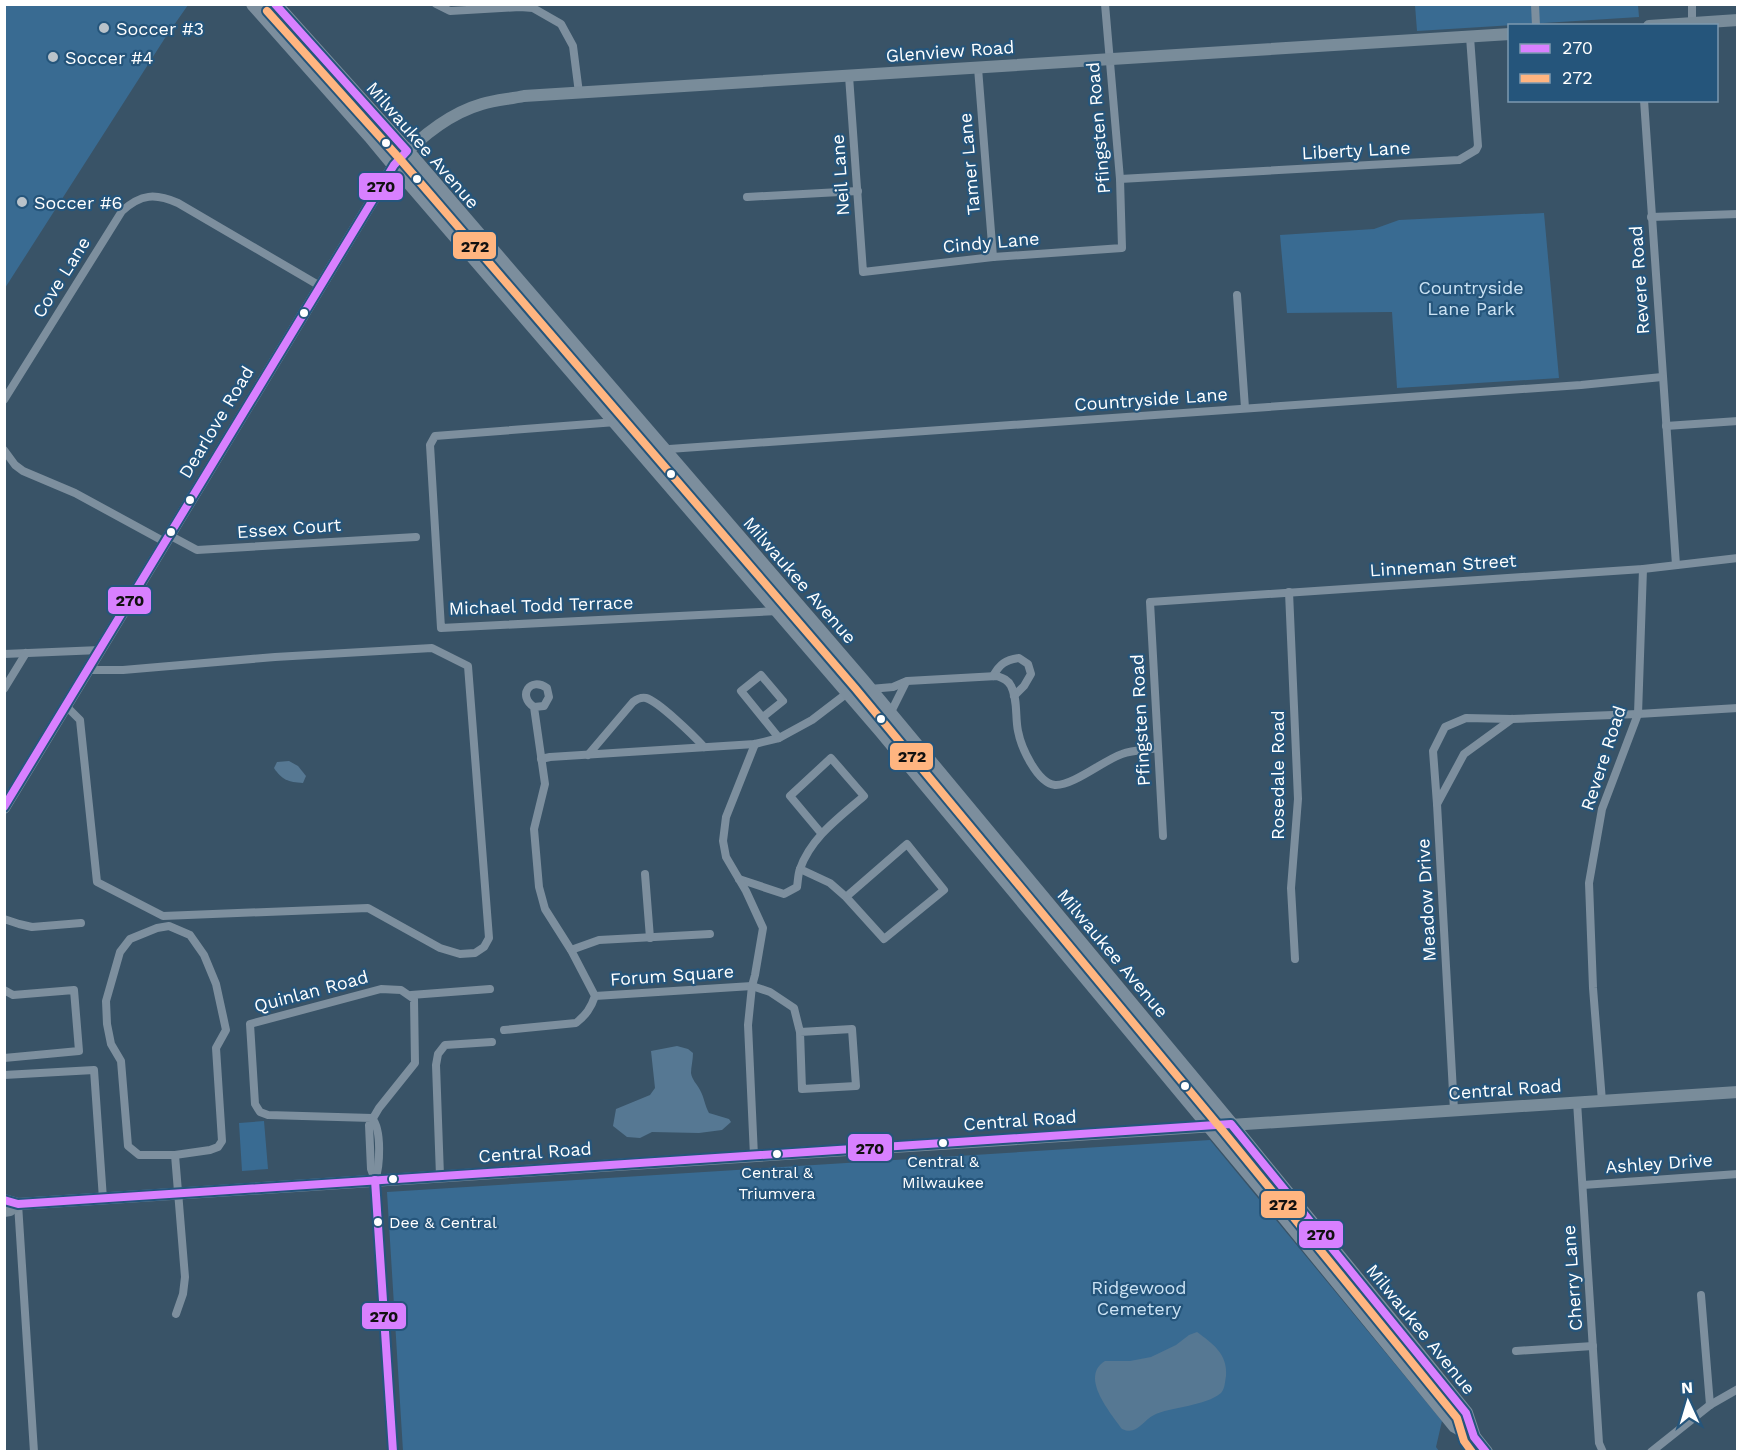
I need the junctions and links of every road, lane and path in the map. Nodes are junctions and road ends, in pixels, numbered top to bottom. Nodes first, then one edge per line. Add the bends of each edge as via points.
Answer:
1 (253, 4) edge
2 (275, 4) edge
3 (436, 4) edge
4 (1105, 4) edge
5 (1535, 4) edge
6 (1692, 4) edge
7 (1737, 20) edge
8 (1692, 22) junction
9 (1536, 24) edge
10 (1670, 24) edge
11 (1508, 34) edge
12 (1470, 37) junction
13 (1109, 59) junction
14 (978, 68) junction
15 (849, 76) junction
16 (579, 93) junction
17 (1644, 102) edge
18 (407, 151) junction
19 (394, 165) junction
20 (1120, 179) junction
21 (858, 190) junction
22 (747, 197) dead end
23 (1737, 214) edge
24 (1651, 217) junction
25 (1122, 248) joint
26 (993, 257) junction
27 (863, 272) joint
28 (320, 286) junction
29 (1237, 295) dead end
30 (1662, 377) junction
31 (4, 400) edge
32 (1245, 408) junction
33 (1737, 421) edge
34 (616, 422) junction
35 (1666, 426) junction
36 (664, 449) junction
37 (4, 450) edge
38 (641, 451) junction
39 (416, 537) dead end
40 (167, 538) junction
41 (1737, 558) edge
42 (1676, 565) junction
43 (1643, 569) junction
44 (1289, 592) junction
45 (792, 599) junction
46 (1150, 602) joint
47 (778, 611) junction
48 (100, 650) junction
49 (26, 653) junction
50 (4, 654) edge
51 (88, 670) junction
52 (993, 676) junction
53 (907, 681) junction
54 (866, 685) junction
55 (4, 688) edge
56 (848, 693) junction
57 (1014, 696) junction
58 (66, 706) junction
59 (534, 707) dead end
60 (1737, 708) edge
61 (890, 714) junction
62 (1638, 714) junction
63 (763, 717) junction
64 (1512, 719) junction
65 (779, 738) junction
66 (755, 744) junction
67 (704, 747) junction
68 (1158, 748) junction
69 (588, 755) junction
70 (541, 759) junction
71 (1437, 804) junction
72 (4, 808) edge
73 (821, 833) junction
74 (1163, 836) dead end
75 (800, 869) junction
76 (645, 874) dead end
77 (739, 879) junction
78 (846, 897) junction
79 (4, 919) edge
80 (81, 923) dead end
81 (710, 934) dead end
82 (650, 938) junction
83 (1058, 943) junction
84 (571, 950) junction
85 (1295, 958) dead end
86 (752, 986) junction
87 (490, 989) dead end
88 (4, 990) edge
89 (1124, 995) junction
90 (595, 996) junction
91 (412, 997) junction
92 (504, 1030) dead end
93 (800, 1032) junction
94 (492, 1041) dead end
95 (4, 1058) edge
96 (4, 1075) edge
97 (1737, 1092) edge
98 (1602, 1101) junction
99 (1577, 1102) junction
100 (1454, 1110) junction
101 (372, 1118) junction
102 (1232, 1124) junction
103 (1208, 1126) junction
104 (176, 1155) junction
105 (754, 1156) junction
106 (1737, 1174) edge
107 (440, 1176) junction
108 (375, 1180) junction
109 (1583, 1185) junction
110 (180, 1193) junction
111 (103, 1199) junction
112 (4, 1200) edge
113 (18, 1204) junction
114 (4, 1210) edge
115 (1701, 1295) dead end
116 (177, 1314) dead end
117 (1593, 1346) junction
118 (1516, 1351) dead end
119 (1737, 1389) edge
120 (1710, 1405) junction
121 (1474, 1437) junction
122 (34, 1452) edge
123 (393, 1452) edge
124 (1486, 1452) edge
125 (1603, 1452) edge
126 (1651, 1452) edge

1 - 19 main road, Milwaukee Avenue
2 - 18 main road, Milwaukee Avenue
3 - 16 street via 450,10 533,8 561,24 573,46
4 - 13 street, Pfingsten Road
5 - 9 street
6 - 8 street
7 - 8 main road
8 - 10 main road
11 - 12 main road, Glenview Road
12 - 13 main road, Glenview Road
12 - 20 street, Liberty Lane via 1478,146 1459,160
13 - 14 main road, Glenview Road
13 - 20 street, Pfingsten Road
14 - 15 main road, Glenview Road
14 - 26 street, Tamer Lane
15 - 16 main road, Glenview Road
15 - 21 street, Neil Lane
16 - 18 main road, Glenview Road via 524,96 482,104 453,115
17 - 24 street, Revere Road
18 - 19 main road, Dearlove Road
18 - 36 main road, Milwaukee Avenue
19 - 28 main road, Dearlove Road
19 - 34 main road, Milwaukee Avenue
20 - 25 street, Pfingsten Road
21 - 22 street
21 - 27 street, Neil Lane
23 - 24 street
24 - 30 street, Revere Road
25 - 26 street, Cindy Lane
26 - 27 street, Cindy Lane
28 - 31 street, Cove Lane via 178,203 157,196 142,198 122,212
28 - 40 main road, Dearlove Road
29 - 32 street
30 - 32 street, Countryside Lane
30 - 35 street, Revere Road
32 - 36 street, Countryside Lane
33 - 35 street
34 - 38 main road, Milwaukee Avenue
34 - 47 street, Michael Todd Terrace via 435,436 430,445 441,628
35 - 42 street, Revere Road
36 - 38 street, Countryside Lane
36 - 45 main road, Milwaukee Avenue
37 - 40 street via 23,471
38 - 47 main road, Milwaukee Avenue
39 - 40 street, Essex Court via 197,550
40 - 48 main road, Dearlove Road
41 - 42 street, Linneman Street
42 - 43 street, Linneman Street
43 - 44 street, Linneman Street
43 - 62 street, Revere Road
44 - 46 street, Linneman Street
44 - 85 street, Rosedale Road via 1298,799 1291,888
45 - 47 street
45 - 54 main road, Milwaukee Avenue
46 - 68 street, Pfingsten Road
47 - 56 main road, Milwaukee Avenue
48 - 49 street
48 - 51 main road, Dearlove Road
49 - 50 street
49 - 55 street
51 - 58 main road, Dearlove Road
51 - 58 street via 432,648 468,666 489,938 484,947 475,953 460,954 440,948 368,908 163,916 96,882 80,720
52 - 53 street
52 - 57 street via 1011,684
52 - 57 street via 999,665 1009,660 1019,658 1028,664 1031,674
53 - 54 street via 893,687
53 - 61 street
54 - 56 street
54 - 61 main road, Milwaukee Avenue
56 - 65 street
56 - 83 main road, Milwaukee Avenue
57 - 68 street via 1020,740 1046,782 1068,782 1122,754
58 - 72 main road, Dearlove Road
59 - 70 street
60 - 62 street, Meadow Drive
61 - 89 main road, Milwaukee Avenue
62 - 64 street, Meadow Drive
62 - 98 street, Revere Road via 1602,809 1588,883
63 - 63 street via 783,701 761,675 741,691
63 - 65 street
64 - 71 street via 1464,754
64 - 71 street, Meadow Drive via 1466,718 1445,727 1432,751
65 - 66 street
66 - 67 street
66 - 77 street via 726,817 723,841 726,857
67 - 69 street
67 - 69 street via 648,698 641,698 633,702
68 - 74 street, Pfingsten Road
69 - 70 street
70 - 84 street via 544,784 534,829 539,887 545,909
71 - 100 street, Meadow Drive
73 - 73 street via 864,796 831,758 790,796
73 - 75 street
75 - 77 street via 797,887 784,894
75 - 78 street via 830,882
76 - 82 street
77 - 86 street via 763,928
78 - 78 street via 907,844 944,890 884,939
79 - 80 street via 32,927
81 - 82 street
82 - 84 street via 599,940
83 - 89 main road via 1076,944 1111,987
83 - 103 main road, Milwaukee Avenue
84 - 90 street
86 - 90 street, Forum Square
86 - 93 street via 770,992 794,1008
86 - 105 street via 748,1025
87 - 91 street, Quinlan Road
88 - 95 street via 13,995 74,990 79,1051
89 - 102 main road, Milwaukee Avenue
90 - 92 street via 585,1016 576,1023
91 - 101 street via 415,1063
91 - 101 street, Quinlan Road via 401,990 381,989 250,1024 255,1104 260,1112
93 - 93 street via 802,1089 856,1086 852,1029
94 - 107 street via 445,1045 438,1054
96 - 111 street via 94,1070
97 - 98 main road, Central Road
98 - 99 main road, Central Road
99 - 100 main road, Central Road
99 - 109 street, Cherry Lane
100 - 102 main road, Central Road
101 - 108 street via 371,1169
102 - 103 main road, Central Road
102 - 121 main road, Milwaukee Avenue via 1466,1413
103 - 105 main road, Central Road
103 - 121 main road, Milwaukee Avenue via 1455,1426
104 - 104 street via 139,1155 128,1146 121,1061 111,1044 106,1001 120,952 130,939 169,926 190,935 204,955 216,984 226,1030 216,1048 222,1141 210,1150
104 - 110 street
105 - 107 main road, Central Road
106 - 109 street, Ashley Drive
107 - 108 main road, Central Road
108 - 110 main road, Central Road
108 - 123 street
109 - 117 street, Cherry Lane
110 - 111 main road, Central Road
110 - 116 street via 185,1277
111 - 113 main road, Central Road
112 - 113 main road, Central Road
113 - 114 main road, Central Road
113 - 122 street
115 - 120 street
117 - 118 street
117 - 125 street, Cherry Lane via 1599,1443
119 - 120 street
120 - 126 street
121 - 124 main road

